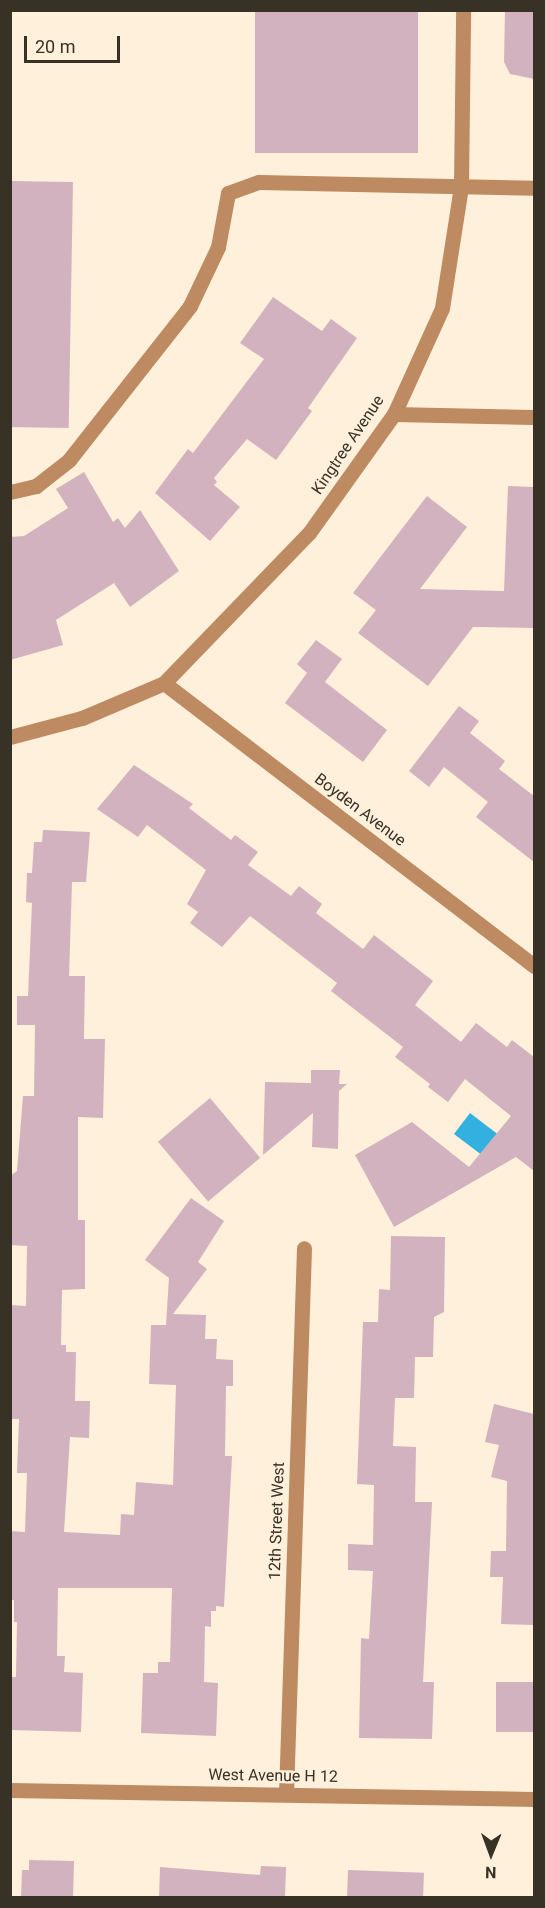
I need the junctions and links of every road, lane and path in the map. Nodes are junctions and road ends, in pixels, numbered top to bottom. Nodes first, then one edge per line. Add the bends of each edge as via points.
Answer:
1 (463, 10) edge
2 (461, 186) junction
3 (534, 188) edge
4 (394, 414) junction
5 (534, 417) edge
6 (10, 492) edge
7 (164, 683) junction
8 (10, 737) edge
9 (534, 966) edge
10 (303, 1248) dead end
11 (10, 1790) edge
12 (286, 1794) junction
13 (534, 1799) edge

1 - 2 street, Kingtree Avenue
2 - 3 street
2 - 4 street, Kingtree Avenue via 442,308
2 - 6 street via 259,182 228,193 218,247 190,306 69,460 36,486
4 - 5 street
4 - 7 street, Kingtree Avenue via 309,533
7 - 8 street, Kingtree Avenue via 82,718
7 - 9 street, Boyden Avenue
10 - 12 street, 12th Street West
11 - 12 street, West Avenue H 12
12 - 13 street, West Avenue H 12

